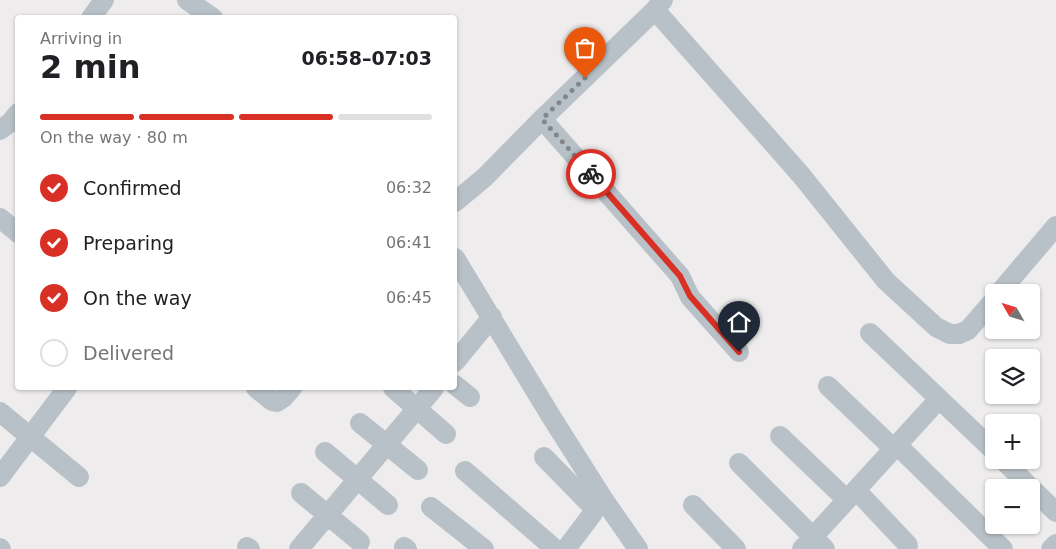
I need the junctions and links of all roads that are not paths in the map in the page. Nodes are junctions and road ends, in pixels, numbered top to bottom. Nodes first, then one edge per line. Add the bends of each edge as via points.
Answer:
1 (104, 0) edge
2 (659, 5) edge
3 (93, 15) edge
4 (15, 116) edge
5 (542, 119) junction
6 (0, 130) edge
7 (457, 200) edge
8 (0, 218) edge
9 (1056, 226) edge
10 (15, 230) edge
11 (457, 261) edge
12 (1007, 284) edge
13 (985, 310) edge
14 (492, 317) junction
15 (870, 333) dead end
16 (739, 352) dead end
17 (457, 360) edge
18 (828, 386) dead end
19 (65, 390) edge
20 (258, 390) edge
21 (290, 390) edge
22 (395, 390) edge
23 (432, 390) edge
24 (939, 398) junction
25 (416, 409) junction
26 (0, 412) edge
27 (360, 423) dead end
28 (446, 434) dead end
29 (780, 436) dead end
30 (30, 437) junction
31 (985, 442) edge
32 (387, 444) junction
33 (895, 447) junction
34 (325, 452) dead end
35 (544, 457) dead end
36 (739, 463) dead end
37 (1012, 469) edge
38 (418, 470) dead end
39 (465, 472) dead end
40 (78, 476) dead end
41 (0, 477) edge
42 (357, 479) junction
43 (1022, 479) edge
44 (301, 492) dead end
45 (851, 495) junction
46 (1040, 497) edge
47 (388, 505) dead end
48 (693, 505) dead end
49 (431, 507) dead end
50 (1056, 512) edge
51 (327, 515) junction
52 (360, 542) dead end
53 (1056, 544) edge
54 (813, 545) edge
55 (908, 545) dead end
56 (299, 549) edge
57 (484, 549) edge
58 (555, 549) edge
59 (566, 549) edge
60 (638, 549) edge
61 (736, 549) edge
62 (1003, 549) edge
63 (1051, 549) edge

1 - 3 street
2 - 5 street
2 - 13 street via 886,281 936,327 950,334 968,330
4 - 6 street
5 - 7 street via 485,178
5 - 16 street via 680,276 690,296
8 - 10 street
9 - 12 street
11 - 14 street
14 - 17 street
14 - 60 street via 552,418
15 - 24 street
18 - 33 street
19 - 30 street
20 - 21 street via 277,402
22 - 25 street
23 - 25 street
24 - 31 street
24 - 33 street
25 - 28 street
25 - 32 street
26 - 30 street
27 - 32 street
29 - 45 street
30 - 40 street
30 - 41 street
32 - 38 street
32 - 42 street
33 - 45 street
33 - 62 street
34 - 42 street
35 - 59 street via 593,510
36 - 54 street
37 - 43 street
39 - 58 street
42 - 47 street
42 - 51 street
44 - 51 street
45 - 54 street
45 - 55 street
46 - 50 street
48 - 61 street
49 - 57 street
51 - 52 street
51 - 56 street
53 - 63 street

